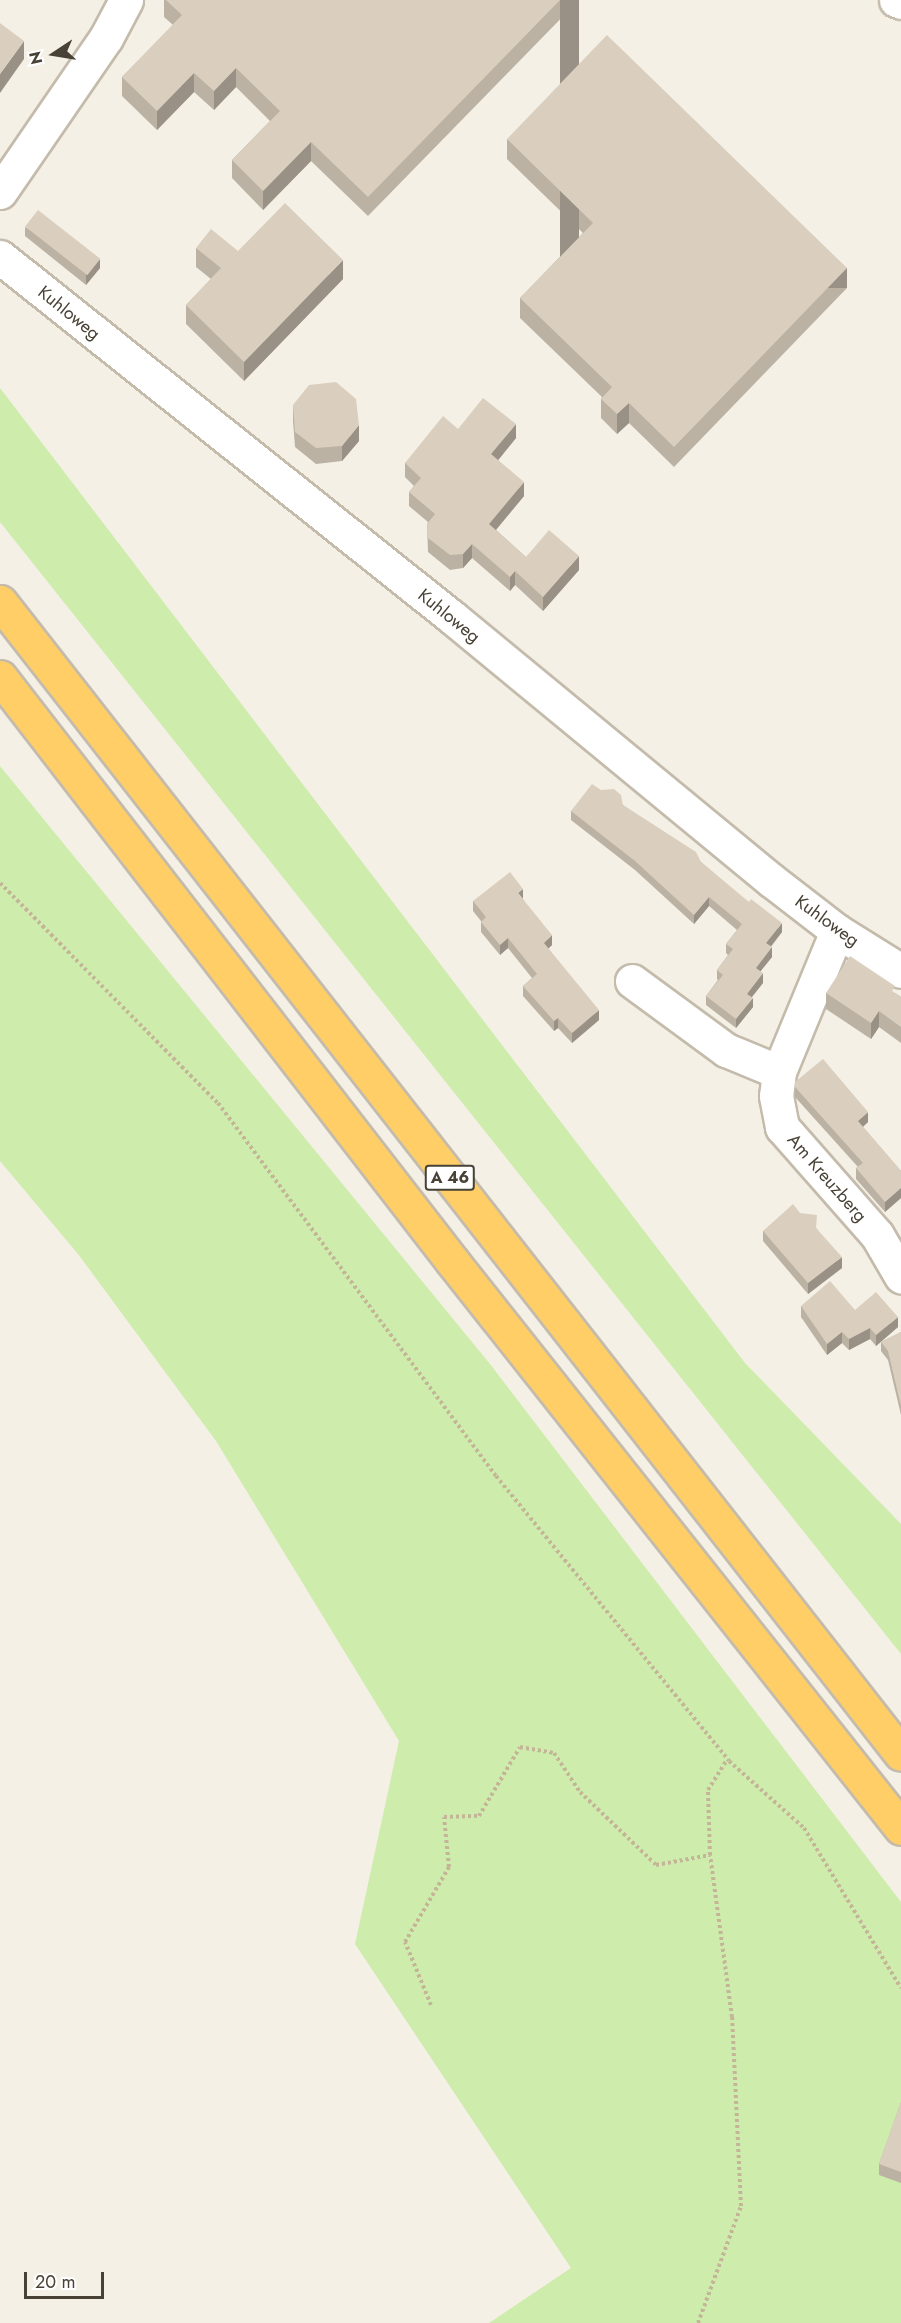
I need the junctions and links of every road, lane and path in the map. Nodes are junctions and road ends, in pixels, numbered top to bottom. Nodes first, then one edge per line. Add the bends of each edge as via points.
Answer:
1 (126, 0) edge
2 (896, 0) edge
3 (901, 2) edge
4 (0, 192) edge
5 (0, 257) edge
6 (0, 602) edge
7 (0, 677) edge
8 (0, 883) edge
9 (837, 931) junction
10 (901, 970) edge
11 (632, 981) dead end
12 (779, 1072) junction
13 (901, 1276) edge
14 (901, 1754) edge
15 (727, 1760) dead end
16 (901, 1828) edge
17 (711, 1855) junction
18 (901, 1988) edge
19 (431, 2005) dead end
20 (698, 2323) edge

1 - 4 street via 106,39
2 - 3 street
5 - 9 street, Kuhloweg
6 - 14 highway, A 46
7 - 16 highway, A 46 via 452,1261
8 - 18 path via 218,1103 496,1476 729,1761 804,1828
9 - 10 street, Kuhloweg
9 - 12 street, Am Kreuzberg
11 - 12 street via 726,1050
12 - 13 street, Am Kreuzberg via 776,1096 782,1127 877,1235
15 - 17 path via 708,1790
17 - 19 path via 656,1865 580,1792 554,1753 520,1747 479,1816 444,1817 450,1867 405,1942
17 - 20 path via 732,2017 741,2206

